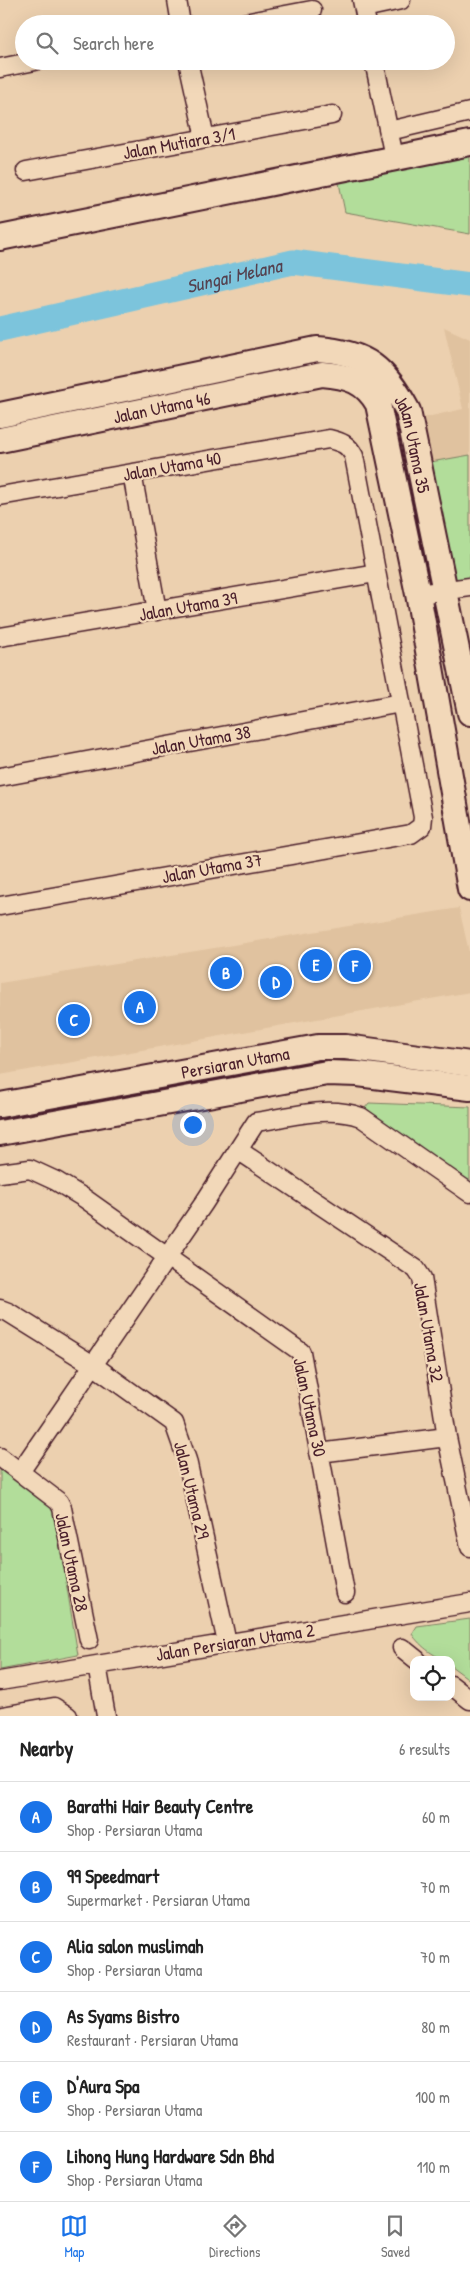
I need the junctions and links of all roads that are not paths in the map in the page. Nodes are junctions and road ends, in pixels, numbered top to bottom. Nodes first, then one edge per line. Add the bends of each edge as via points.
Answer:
1 (177, 0) edge
2 (401, 0) edge
3 (312, 10) dead end
4 (364, 10) edge
5 (180, 15) edge
6 (286, 15) edge
7 (15, 65) edge
8 (0, 68) edge
9 (190, 70) edge
10 (376, 70) edge
11 (470, 112) edge
12 (332, 115) dead end
13 (389, 131) junction
14 (205, 138) junction
15 (470, 143) edge
16 (394, 157) junction
17 (26, 170) dead end
18 (0, 238) edge
19 (318, 349) joint
20 (322, 374) joint
21 (0, 415) edge
22 (0, 440) edge
23 (132, 473) junction
24 (0, 496) edge
25 (376, 573) junction
26 (470, 587) edge
27 (446, 591) junction
28 (418, 594) junction
29 (156, 611) junction
30 (0, 637) edge
31 (401, 703) junction
32 (470, 713) edge
33 (0, 777) edge
34 (470, 889) edge
35 (0, 906) edge
36 (470, 1046) edge
37 (435, 1058) junction
38 (470, 1064) edge
39 (470, 1088) edge
40 (0, 1105) edge
41 (0, 1133) edge
42 (238, 1150) junction
43 (0, 1173) edge
44 (470, 1193) edge
45 (167, 1257) junction
46 (0, 1309) edge
47 (93, 1365) junction
48 (447, 1437) junction
49 (319, 1453) junction
50 (0, 1457) edge
51 (20, 1472) junction
52 (470, 1547) edge
53 (345, 1593) dead end
54 (470, 1603) edge
55 (89, 1640) dead end
56 (227, 1643) junction
57 (402, 1648) dead end
58 (412, 1656) edge
59 (97, 1665) junction
60 (0, 1681) edge
61 (455, 1689) edge
62 (470, 1700) edge
63 (2, 1716) edge
64 (68, 1716) edge
65 (106, 1716) edge

1 - 5 street
2 - 4 street
3 - 6 street
7 - 8 street
9 - 14 street
10 - 13 street
11 - 13 street
12 - 14 street, Jalan Mutiara 3/1
13 - 16 street
14 - 17 street, Jalan Mutiara 3/1
15 - 16 street
16 - 18 street
19 - 21 street, Jalan Utama 46
19 - 27 street, Jalan Utama 35 via 335,350 376,366 394,384 408,411
20 - 22 street, Jalan Utama 46
20 - 28 street, Jalan Utama 35 via 340,375 355,381 371,391 378,404
23 - 24 street, Jalan Utama 40
23 - 25 street, Jalan Utama 40 via 329,439 343,442 354,456
23 - 29 street
25 - 29 street, Jalan Utama 39
25 - 31 street
26 - 27 street
27 - 28 street
27 - 32 street, Jalan Utama 35
28 - 34 street, Jalan Utama 35
29 - 30 street, Jalan Utama 39
31 - 33 street, Jalan Utama 38
31 - 35 street, Jalan Utama 37 via 423,817 422,826 411,834
36 - 37 street via 458,1053
37 - 38 street, Persiaran Utama
37 - 40 street, Persiaran Utama via 346,1047 318,1047
39 - 41 street, Persiaran Utama via 327,1073
42 - 44 street via 256,1122 346,1112 361,1116
42 - 45 street
42 - 48 street, Jalan Utama 32 via 416,1269 422,1278
43 - 45 street, Jalan Utama 30 via 30,1169 56,1181
45 - 47 street
45 - 49 street, Jalan Utama 30 via 301,1352
46 - 47 street, Jalan Utama 29
47 - 51 street
47 - 56 street, Jalan Utama 29 via 174,1423 187,1460
48 - 49 street
48 - 52 street, Jalan Utama 32
49 - 53 street, Jalan Utama 30
50 - 51 street, Jalan Utama 28
51 - 55 street, Jalan Utama 28 via 59,1502 62,1508
54 - 56 street, Jalan Persiaran Utama 2
56 - 59 street, Jalan Persiaran Utama 2
57 - 58 street
59 - 60 street, Jalan Persiaran Utama 2
59 - 65 street
61 - 62 street
63 - 64 street via 54,1707

